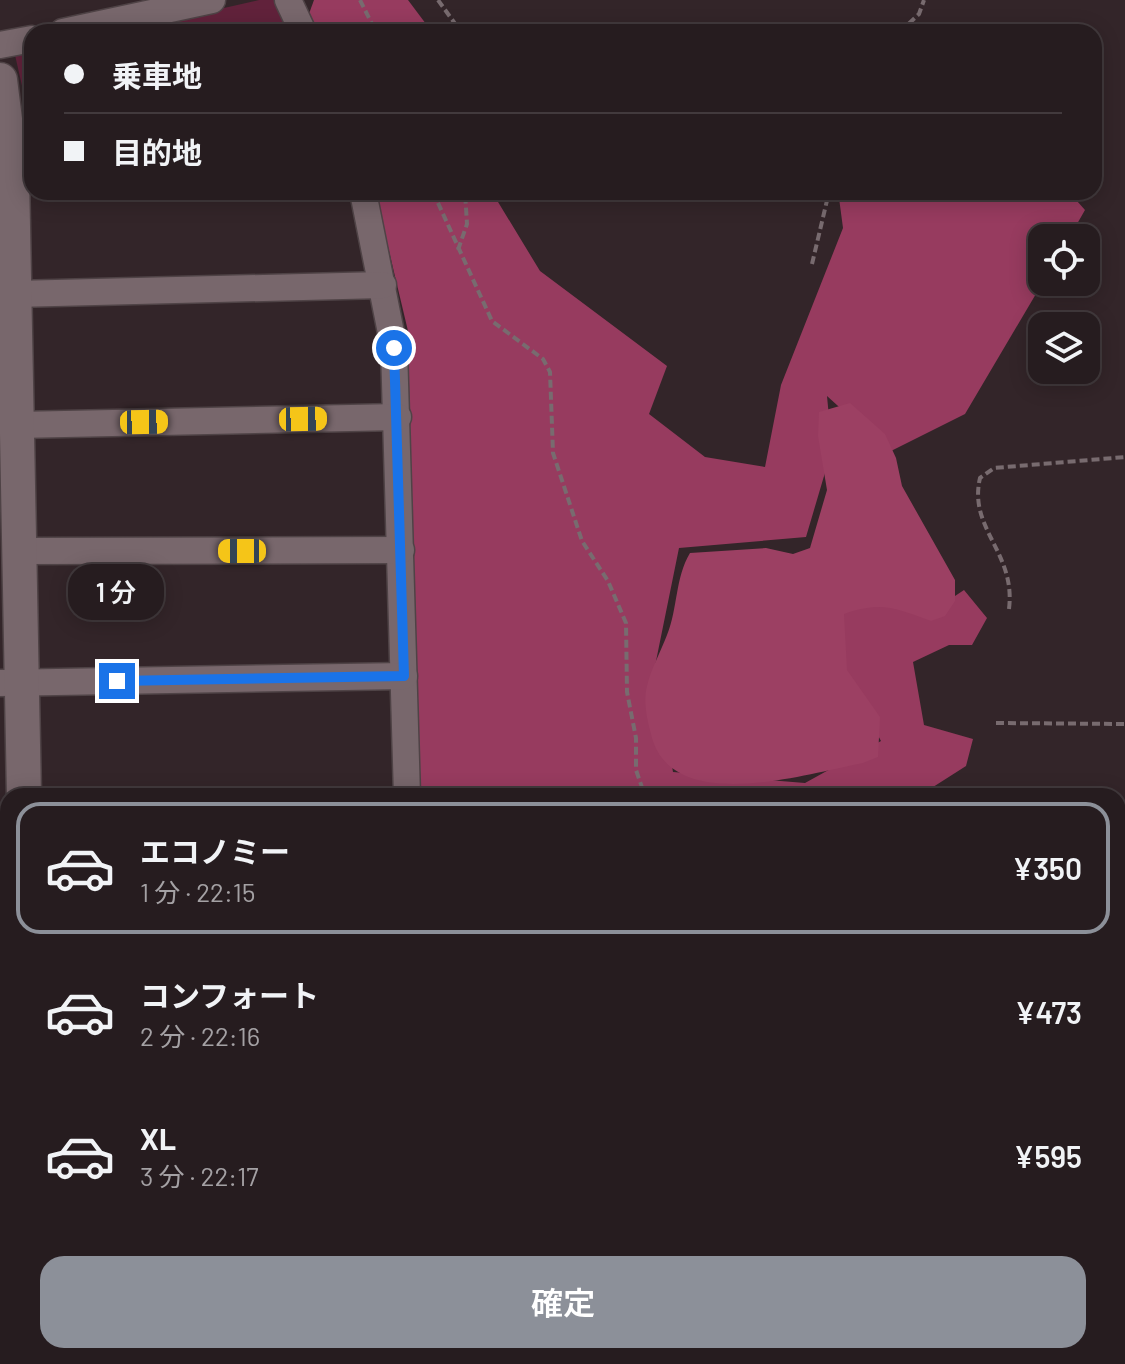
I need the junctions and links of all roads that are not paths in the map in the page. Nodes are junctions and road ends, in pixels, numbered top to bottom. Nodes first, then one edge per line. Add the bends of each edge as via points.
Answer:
1 (212, 0) edge
2 (288, 0) edge
3 (143, 7) edge
4 (89, 24) edge
5 (299, 24) edge
6 (24, 40) edge
7 (0, 45) edge
8 (0, 80) edge
9 (22, 173) edge
10 (365, 200) edge
11 (383, 285) junction
12 (15, 294) junction
13 (398, 417) junction
14 (17, 425) junction
15 (401, 550) junction
16 (19, 551) junction
17 (404, 676) junction
18 (11, 683) edge
19 (23, 788) edge
20 (407, 788) edge

1 - 3 street
2 - 5 street
3 - 4 street
6 - 7 street
8 - 9 street
9 - 12 street
10 - 11 street
11 - 12 street
11 - 13 street
12 - 14 street
13 - 14 street
13 - 15 street
14 - 16 street
15 - 16 street
15 - 17 street
16 - 18 street
17 - 18 street
17 - 20 street
18 - 19 street

